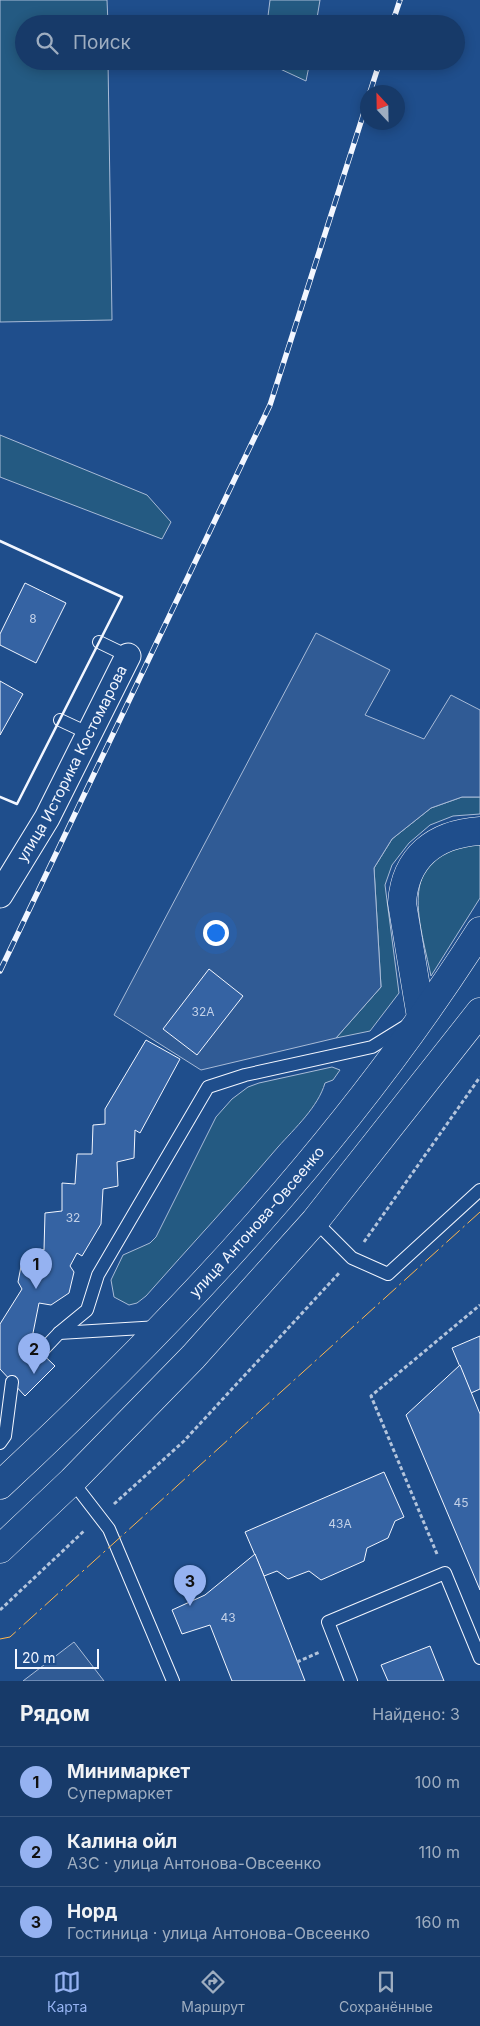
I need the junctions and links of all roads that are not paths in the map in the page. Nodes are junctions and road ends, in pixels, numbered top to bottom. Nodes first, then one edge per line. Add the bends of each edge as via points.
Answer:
1 (99, 642) dead end
2 (128, 656) joint
3 (60, 720) dead end
4 (90, 734) junction
5 (480, 831) edge
6 (0, 895) edge
7 (480, 931) edge
8 (480, 1012) edge
9 (421, 1017) junction
10 (480, 1190) edge
11 (316, 1221) junction
12 (164, 1326) junction
13 (59, 1333) junction
14 (41, 1352) dead end
15 (12, 1382) dead end
16 (0, 1443) edge
17 (72, 1481) junction
18 (0, 1485) edge
19 (0, 1549) edge
20 (480, 1658) edge
21 (173, 1681) edge
22 (351, 1681) edge

1 - 2 lane
2 - 4 street, улица Историка Костомарова
3 - 4 lane
4 - 6 street, улица Историка Костомарова via 47,818
5 - 9 highway via 452,835 422,854 408,874 403,889 402,903
7 - 9 highway, улица Антонова-Овсеенко
8 - 11 highway
9 - 12 highway, улица Антонова-Овсеенко via 276,1204
9 - 13 lane via 372,1047 245,1075 208,1087 98,1275 87,1310
10 - 11 lane via 388,1274 352,1258
11 - 17 highway via 193,1357
12 - 13 lane
12 - 18 highway, улица Антонова-Овсеенко
13 - 14 lane
15 - 16 lane via 5,1436
17 - 19 highway
17 - 21 lane via 109,1529
20 - 22 lane via 445,1573 328,1622

